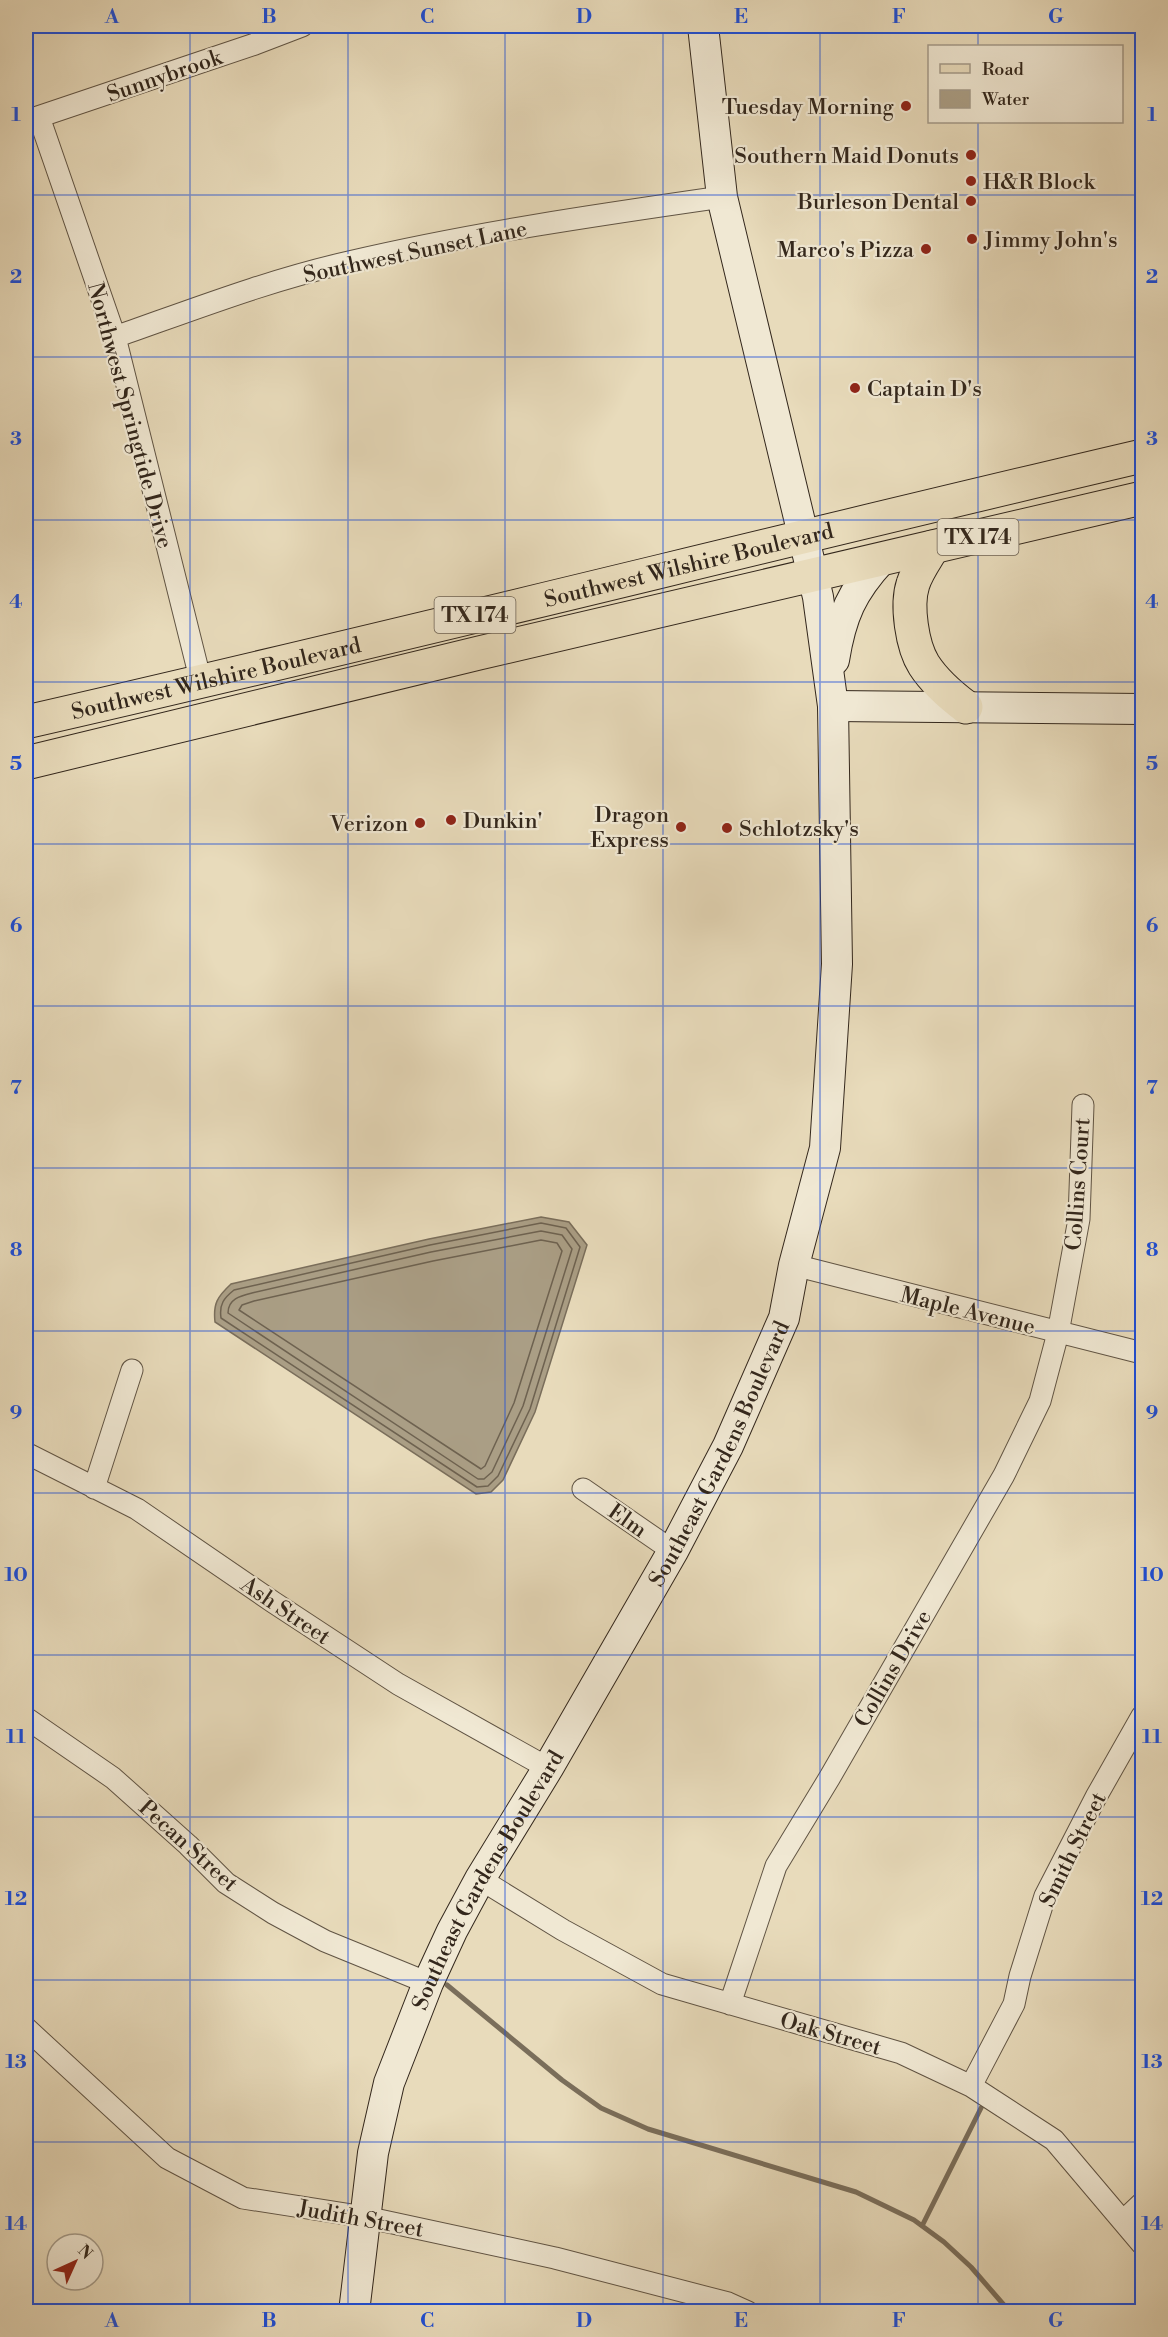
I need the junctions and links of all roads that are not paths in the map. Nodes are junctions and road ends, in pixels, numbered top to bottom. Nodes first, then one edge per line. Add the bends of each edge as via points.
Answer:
1 (302, 26) edge
2 (703, 26) edge
3 (32, 119) edge
4 (722, 197) junction
5 (115, 337) junction
6 (1143, 456) edge
7 (1143, 498) edge
8 (803, 536) junction
9 (933, 547) junction
10 (882, 559) junction
11 (813, 575) junction
12 (201, 682) junction
13 (832, 696) junction
14 (966, 707) junction
15 (1143, 709) edge
16 (26, 722) edge
17 (26, 763) edge
18 (1083, 1105) dead end
19 (794, 1265) junction
20 (1058, 1333) junction
21 (1143, 1353) edge
22 (132, 1371) dead end
23 (26, 1453) edge
24 (94, 1488) junction
25 (583, 1488) dead end
26 (673, 1551) junction
27 (1143, 1716) edge
28 (26, 1718) edge
29 (548, 1768) junction
30 (480, 1879) junction
31 (429, 1983) junction
32 (730, 2004) junction
33 (26, 2028) edge
34 (970, 2086) junction
35 (1143, 2203) edge
36 (365, 2217) junction
37 (1123, 2221) junction
38 (1143, 2244) edge
39 (354, 2312) edge
40 (748, 2312) edge

1 - 3 street, Sunnybrook
2 - 4 street, Southeast Gardens Boulevard
3 - 5 street, Northwest Springtide Drive
4 - 5 street, Southwest Sunset Lane via 523,226 348,262 232,295
4 - 8 street, Southeast Gardens Boulevard
5 - 12 street, Northwest Springtide Drive
6 - 8 main road, Southwest Wilshire Boulevard / TX 174
7 - 9 main road, Southwest Wilshire Boulevard / TX 174
8 - 11 street, Southeast Gardens Boulevard
8 - 12 main road, Southwest Wilshire Boulevard / TX 174
9 - 10 main road, Southwest Wilshire Boulevard / TX 174
9 - 14 main road via 913,582 909,602 911,626 922,663 945,691
10 - 11 main road, Southwest Wilshire Boulevard / TX 174
10 - 13 street via 851,598 837,641
11 - 13 street, Southeast Gardens Boulevard
11 - 17 main road, Southwest Wilshire Boulevard / TX 174
12 - 16 main road, Southwest Wilshire Boulevard / TX 174
13 - 14 street
13 - 19 street, Southeast Gardens Boulevard via 837,964 825,1148
14 - 15 street
18 - 20 street, Collins Court via 1079,1219
19 - 20 street, Maple Avenue
19 - 26 street, Southeast Gardens Boulevard via 784,1318 761,1374
20 - 21 street, Maple Avenue
20 - 32 street, Collins Drive via 1040,1401 1004,1475 777,1866
22 - 24 street
23 - 24 street, Ash Street
24 - 29 street, Ash Street via 137,1509 398,1684
25 - 26 street, Elm
26 - 29 street, Southeast Gardens Boulevard
27 - 34 street, Smith Street via 1045,1896 1014,2004
28 - 31 street, Pecan Street via 113,1778 226,1883 325,1941
29 - 30 street, Southeast Gardens Boulevard
30 - 31 street, Southeast Gardens Boulevard
30 - 32 street, Oak Street via 662,1984
31 - 36 street, Southeast Gardens Boulevard via 390,2083 373,2153
32 - 34 street, Oak Street via 901,2053
33 - 36 street, Judith Street via 167,2158 243,2198
34 - 37 street, Oak Street via 1054,2140
35 - 37 street
36 - 39 street, Southeast Gardens Boulevard
36 - 40 street, Judith Street via 555,2258 728,2303
37 - 38 street, Oak Street

